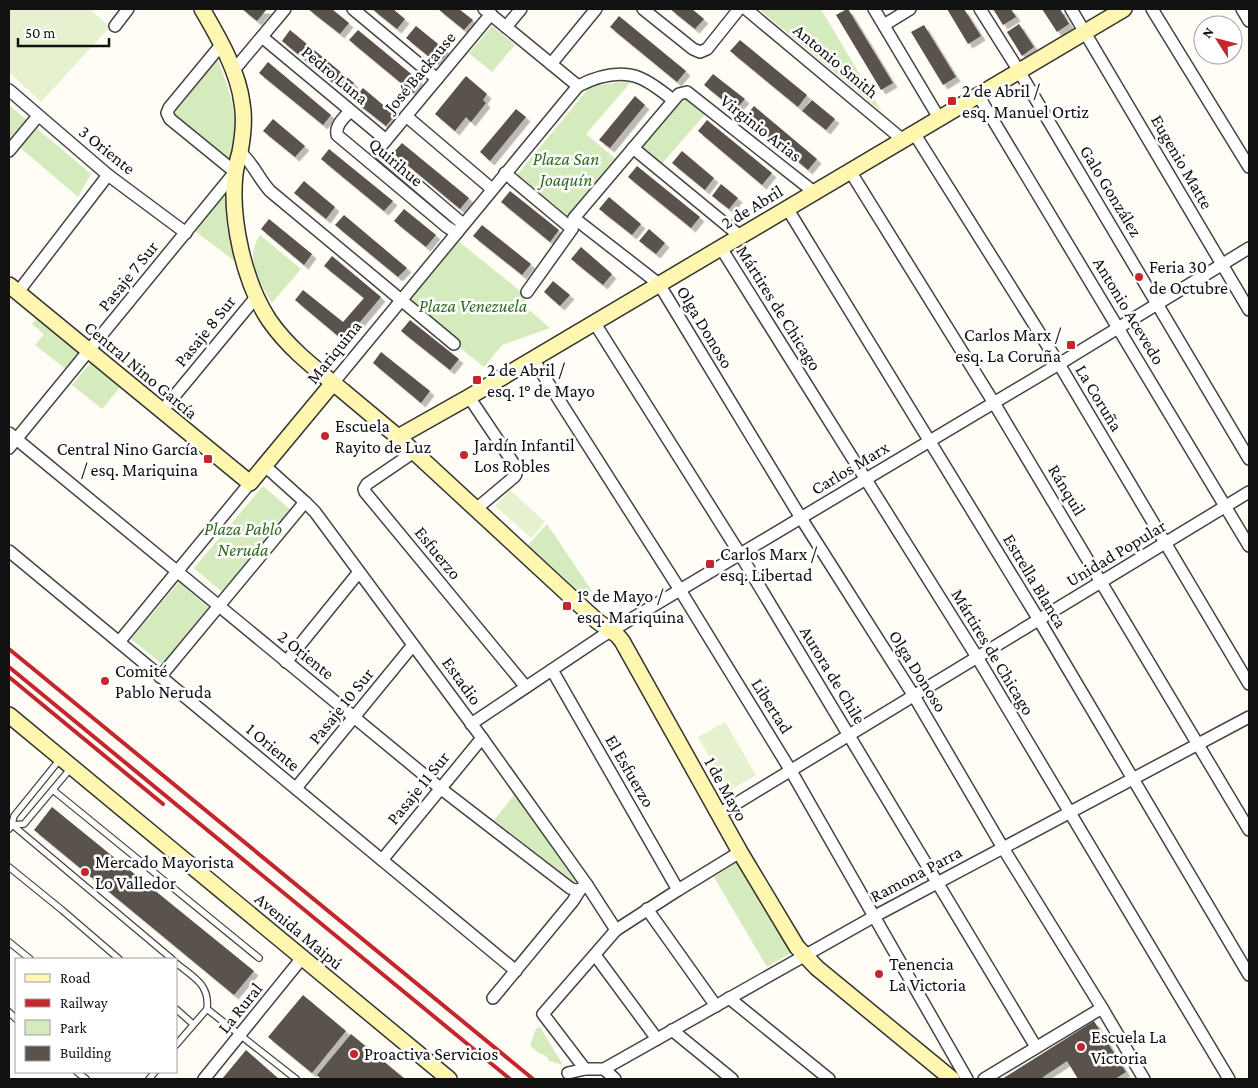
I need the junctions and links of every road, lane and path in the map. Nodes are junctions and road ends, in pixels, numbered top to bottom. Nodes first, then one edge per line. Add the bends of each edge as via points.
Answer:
1 (128, 9) edge
2 (202, 9) edge
3 (285, 9) edge
4 (352, 9) edge
5 (596, 9) edge
6 (643, 9) edge
7 (739, 9) edge
8 (746, 9) edge
9 (874, 9) edge
10 (910, 9) edge
11 (980, 9) edge
12 (1070, 9) edge
13 (1124, 9) edge
14 (1152, 9) edge
15 (1242, 9) edge
16 (515, 11) edge
17 (487, 12) edge
18 (1249, 21) edge
19 (884, 25) junction
20 (115, 26) dead end
21 (506, 27) junction
22 (1085, 32) junction
23 (262, 38) junction
24 (221, 45) junction
25 (552, 64) junction
26 (234, 70) junction
27 (1018, 71) junction
28 (437, 79) junction
29 (578, 86) junction
30 (9, 90) edge
31 (978, 95) junction
32 (673, 100) junction
33 (350, 111) junction
34 (38, 116) junction
35 (406, 116) junction
36 (939, 118) junction
37 (909, 136) junction
38 (386, 140) junction
39 (633, 148) junction
40 (9, 151) edge
41 (240, 152) junction
42 (1249, 167) edge
43 (850, 171) junction
44 (235, 172) junction
45 (505, 174) junction
46 (108, 175) junction
47 (492, 189) junction
48 (814, 192) junction
49 (787, 208) junction
50 (573, 223) junction
51 (460, 229) junction
52 (186, 233) junction
53 (740, 236) junction
54 (721, 248) junction
55 (1249, 248) edge
56 (1222, 264) junction
57 (659, 284) junction
58 (13, 288) edge
59 (527, 292) dead end
60 (257, 296) junction
61 (400, 301) junction
62 (1157, 304) junction
63 (1249, 310) edge
64 (594, 322) junction
65 (1118, 328) junction
66 (454, 344) dead end
67 (89, 351) junction
68 (533, 359) junction
69 (1059, 364) junction
70 (333, 383) junction
71 (469, 397) junction
72 (994, 402) junction
73 (162, 411) junction
74 (398, 437) junction
75 (11, 440) edge
76 (930, 441) junction
77 (414, 452) junction
78 (1249, 458) edge
79 (265, 466) junction
80 (866, 479) junction
81 (250, 483) junction
82 (1249, 492) edge
83 (305, 502) junction
84 (1226, 506) junction
85 (476, 509) junction
86 (801, 518) junction
87 (1165, 544) junction
88 (1249, 546) edge
89 (9, 551) edge
90 (740, 554) junction
91 (177, 572) junction
92 (359, 572) junction
93 (1102, 582) junction
94 (680, 590) junction
95 (218, 606) junction
96 (1039, 620) junction
97 (612, 630) junction
98 (119, 642) junction
99 (413, 645) junction
100 (977, 658) junction
101 (286, 662) junction
102 (552, 670) junction
103 (160, 677) junction
104 (1249, 684) edge
105 (526, 688) junction
106 (914, 696) junction
107 (9, 714) edge
108 (354, 717) junction
109 (1249, 717) edge
110 (471, 724) junction
111 (849, 736) junction
112 (482, 738) junction
113 (1198, 744) junction
114 (66, 762) junction
115 (791, 771) junction
116 (1133, 779) junction
117 (296, 788) junction
118 (440, 788) junction
119 (53, 790) junction
120 (1070, 813) junction
121 (719, 814) junction
122 (10, 826) edge
123 (1249, 830) edge
124 (1003, 848) junction
125 (740, 852) junction
126 (382, 860) junction
127 (9, 867) edge
128 (937, 882) junction
129 (584, 887) junction
130 (678, 890) junction
131 (648, 910) junction
132 (874, 916) junction
133 (616, 930) junction
134 (9, 942) edge
135 (595, 955) junction
136 (804, 956) junction
137 (29, 958) edge
138 (117, 958) edge
139 (171, 958) edge
140 (259, 958) dead end
141 (302, 958) junction
142 (178, 965) edge
143 (516, 971) junction
144 (1249, 975) edge
145 (493, 998) dead end
146 (729, 998) junction
147 (716, 1006) junction
148 (207, 1008) junction
149 (1102, 1008) junction
150 (178, 1011) edge
151 (194, 1024) junction
152 (672, 1030) junction
153 (241, 1034) junction
154 (657, 1039) junction
155 (178, 1043) edge
156 (1036, 1047) junction
157 (585, 1069) junction
158 (604, 1069) junction
159 (568, 1073) dead end
160 (204, 1079) edge
161 (296, 1079) edge
162 (450, 1079) edge
163 (615, 1079) edge
164 (732, 1079) edge
165 (829, 1079) edge
166 (952, 1079) edge
167 (967, 1079) edge
168 (984, 1079) edge
169 (1144, 1079) edge
170 (1228, 1079) edge

1 - 20 street
2 - 24 street, 1 de Mayo
3 - 23 street
4 - 28 street
5 - 25 street
6 - 7 street via 693,50 700,52 707,49
8 - 37 street, Antonio Smith
9 - 19 street
10 - 19 street
11 - 27 street, Galo González
12 - 22 street, Eugenio Matte
13 - 22 street, 2 de Abril
14 - 42 street
15 - 18 street
16 - 21 street
17 - 21 street
17 - 28 street, José Backause
19 - 36 street
21 - 25 street
22 - 27 street, 2 de Abril
22 - 56 street, Eugenio Matte
23 - 26 street
23 - 33 street, Pedro Luna
24 - 26 street, 1 de Mayo
24 - 44 street via 167,113 170,120
25 - 29 street
26 - 41 street, 1 de Mayo via 243,111
27 - 31 street, 2 de Abril
27 - 62 street, Galo González
28 - 35 street, José Backause
29 - 32 street via 606,76 632,76
29 - 45 street, Mariquina
30 - 34 street, 3 Oriente
31 - 36 street, 2 de Abril
31 - 65 street, Antonio Acevedo
32 - 39 street
32 - 48 street, Virginio Arias via 687,92
33 - 38 street, Pedro Luna
33 - 51 street, Quirihue via 338,125 337,134 447,227
34 - 40 street
34 - 46 street, 3 Oriente
35 - 38 street, José Backause
35 - 47 street
36 - 37 street, 2 de Abril
37 - 43 street, 2 de Abril
37 - 69 street, La Coruña
38 - 51 street, José Backause via 377,151
39 - 50 street
39 - 53 street
41 - 44 street, 1 de Mayo
41 - 61 street via 275,196
43 - 48 street, 2 de Abril
43 - 72 street, Ránquil
44 - 52 street, Pasaje 7 Sur
44 - 60 street, 1 de Mayo via 237,230
45 - 47 street, Mariquina
45 - 50 street
46 - 52 street, 3 Oriente
46 - 58 street
47 - 51 street, Mariquina
48 - 49 street, 2 de Abril
49 - 53 street, 2 de Abril
49 - 76 street, Estrella Blanca
50 - 57 street
50 - 59 street
51 - 61 street, Mariquina
52 - 67 street, Pasaje 7 Sur
53 - 54 street, 2 de Abril
54 - 57 street, 2 de Abril
54 - 80 street, Mártires de Chicago
55 - 56 street, Carlos Marx
56 - 62 street, Carlos Marx
56 - 63 street, Eugenio Matte
57 - 64 street, 2 de Abril
57 - 86 street, Olga Donoso
58 - 67 street, Central Nino García
60 - 70 street, 1 de Mayo via 268,318 286,341
60 - 73 street, Pasaje 8 Sur
61 - 66 street
61 - 70 street, Mariquina
62 - 65 street, Carlos Marx
62 - 78 street, Galo González
64 - 68 street, 2 de Abril
64 - 90 street, Aurora de Chile
65 - 69 street, Carlos Marx
65 - 84 street, Antonio Acevedo
67 - 73 street, Central Nino García
67 - 75 street, Pasaje 7 Sur
68 - 71 street, 2 de Abril
68 - 94 street, Libertad
69 - 72 street, Carlos Marx
69 - 87 street, La Coruña
70 - 74 street, 1 de Mayo
70 - 79 street, Mariquina
71 - 74 street, 2 de Abril
71 - 85 street via 516,470 514,477
72 - 76 street, Carlos Marx
72 - 93 street, Ránquil
73 - 81 street, Central Nino García
74 - 77 street, 1 de Mayo
75 - 91 street, 2 Oriente
76 - 80 street, Carlos Marx
76 - 96 street, Estrella Blanca
77 - 85 street, 1 de Mayo
77 - 105 street, Esfuerzo via 366,484 365,492
79 - 81 street, Mariquina
79 - 83 street, Estadio
80 - 86 street, Carlos Marx
80 - 100 street, Mártires de Chicago
81 - 91 street, Mariquina
82 - 84 street, Unidad Popular
83 - 92 street, Estadio
83 - 95 street
84 - 87 street, Unidad Popular
84 - 88 street, Antonio Acevedo
85 - 97 street, 1 de Mayo via 596,621
86 - 90 street, Carlos Marx
86 - 106 street, Olga Donoso
87 - 93 street, Unidad Popular
87 - 104 street, La Coruña
89 - 98 street, 1 Oriente
90 - 94 street, Carlos Marx
90 - 111 street, Aurora de Chile
91 - 95 street, 2 Oriente
91 - 98 street, Mariquina
92 - 99 street, Estadio
92 - 101 street
93 - 96 street, Unidad Popular
93 - 113 street, Ránquil
94 - 97 street, Carlos Marx
94 - 115 street, Libertad
95 - 101 street, 2 Oriente
95 - 103 street
96 - 100 street, Unidad Popular
96 - 116 street, Estrella Blanca
97 - 102 street, Carlos Marx
97 - 121 street, 1 de Mayo via 622,641
98 - 103 street, 1 Oriente
99 - 108 street, Pasaje 10 Sur
99 - 110 street, Estadio
100 - 106 street, Unidad Popular
100 - 120 street, Mártires de Chicago
101 - 108 street, 2 Oriente
102 - 105 street, Carlos Marx
102 - 130 street, El Esfuerzo
103 - 117 street, 1 Oriente
105 - 110 street, Carlos Marx
106 - 111 street, Unidad Popular
106 - 124 street, Olga Donoso
107 - 114 street, Avenida Maipú
108 - 117 street, Pasaje 10 Sur
108 - 118 street, 2 Oriente
109 - 113 street, Ramona Parra
110 - 112 street, Estadio
111 - 115 street, Unidad Popular
111 - 128 street, Aurora de Chile
112 - 118 street, Pasaje 11 Sur
112 - 129 street, Estadio
113 - 116 street, Ramona Parra
113 - 123 street, Ránquil
114 - 119 lane
114 - 122 lane via 14,816
114 - 141 street, Avenida Maipú
115 - 121 street, Unidad Popular
115 - 132 street, Libertad
116 - 120 street, Ramona Parra
116 - 144 street, Estrella Blanca
117 - 126 street, 1 Oriente
118 - 126 street, Pasaje 11 Sur
118 - 129 street, 2 Oriente via 570,888
119 - 122 lane via 24,824
119 - 140 lane
120 - 124 street, Ramona Parra
120 - 170 street, Mártires de Chicago
121 - 125 street, 1 de Mayo
122 - 139 lane
124 - 128 street, Ramona Parra
124 - 149 street, Olga Donoso
125 - 130 street
125 - 136 street, 1 de Mayo
126 - 143 street, 1 Oriente
127 - 138 lane
128 - 132 street, Ramona Parra
128 - 156 street, Aurora de Chile
129 - 133 street, Estadio
129 - 143 street
130 - 131 street
131 - 133 street
131 - 147 street
132 - 136 street, Ramona Parra
132 - 167 street, Libertad
133 - 135 street
134 - 137 lane
135 - 154 street
135 - 157 street via 543,1014
136 - 146 street, Ramona Parra
136 - 166 street, 1 de Mayo
141 - 153 street, La Rural
141 - 162 street, Avenida Maipú
142 - 148 lane via 201,983 208,999
143 - 145 street
146 - 147 street, Ramona Parra
146 - 165 street
147 - 152 street, Ramona Parra
148 - 151 lane
148 - 153 lane
149 - 156 street
149 - 169 street, Olga Donoso
150 - 151 lane
151 - 155 lane
152 - 154 street, Ramona Parra
152 - 164 street
153 - 160 street, La Rural
153 - 161 lane
154 - 158 street, Ramona Parra
156 - 168 street
157 - 158 street
157 - 159 street
158 - 163 street

